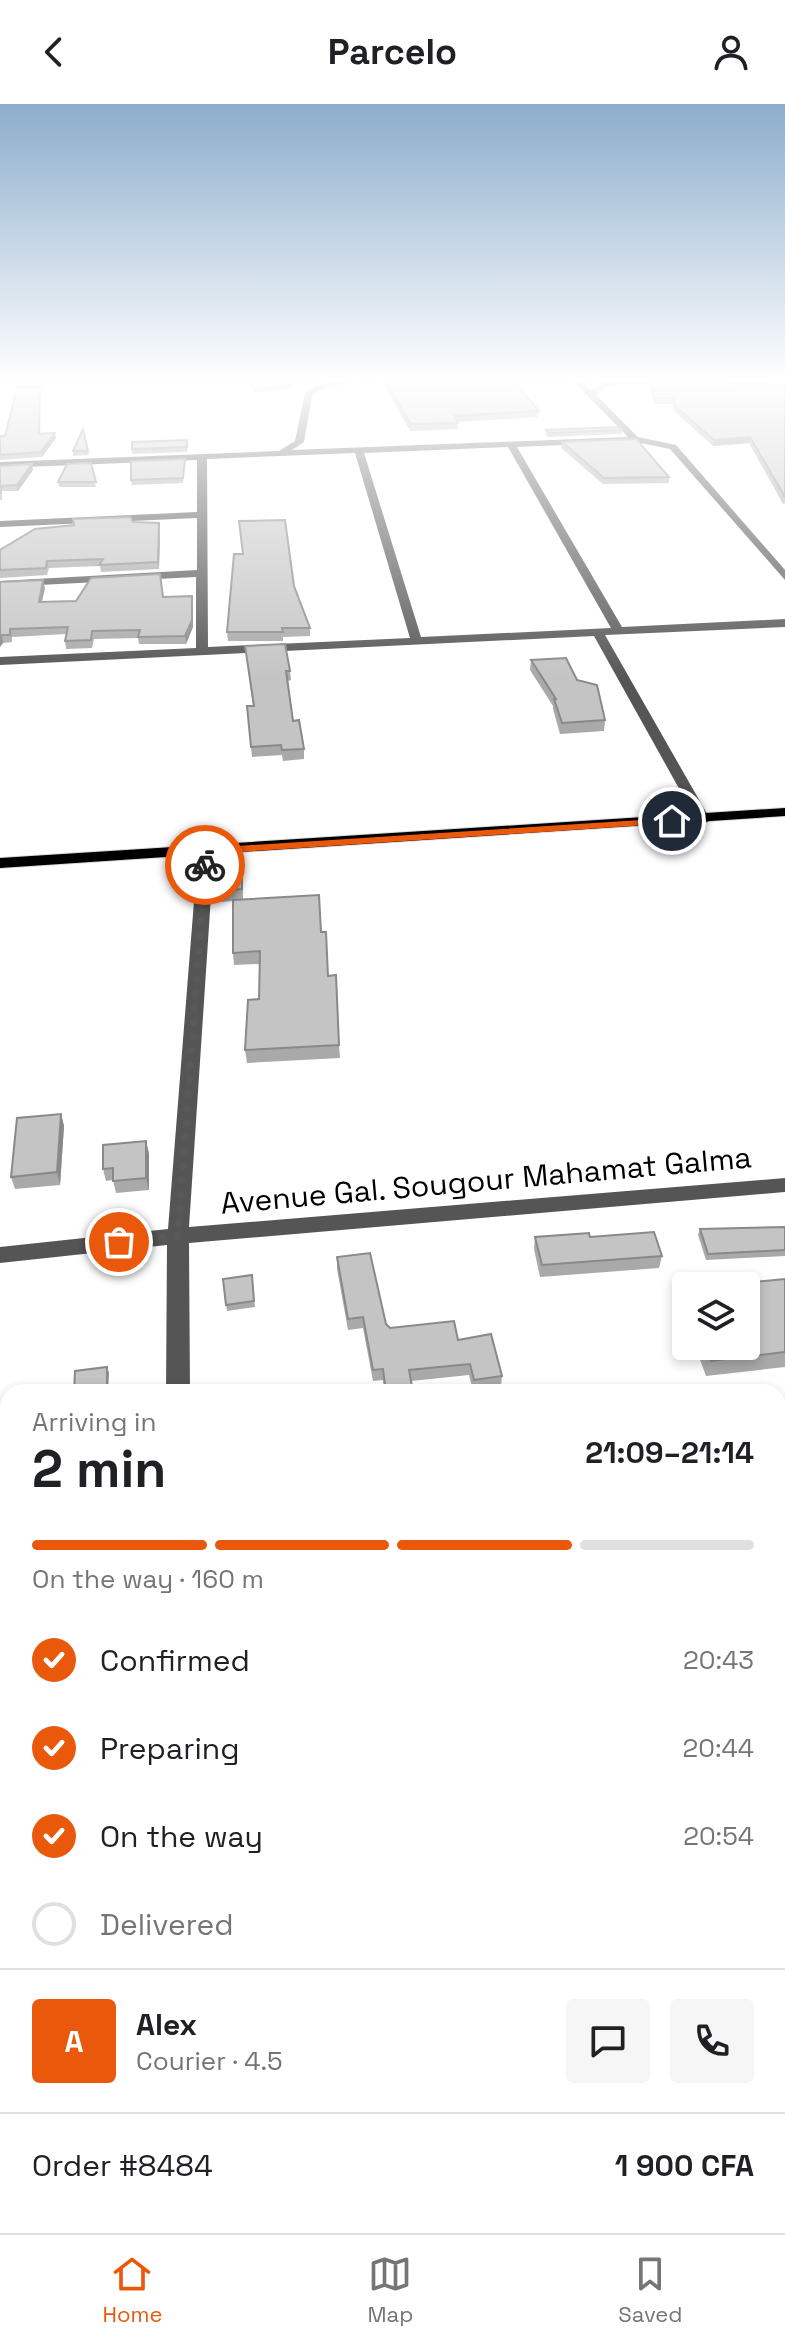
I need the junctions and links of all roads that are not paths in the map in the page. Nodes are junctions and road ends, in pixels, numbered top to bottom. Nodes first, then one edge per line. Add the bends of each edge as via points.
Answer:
1 (201, 480) edge
2 (368, 480) edge
3 (532, 480) edge
4 (702, 480) edge
5 (200, 515) junction
6 (0, 524) edge
7 (201, 573) junction
8 (785, 577) edge
9 (0, 584) edge
10 (785, 623) edge
11 (618, 630) junction
12 (597, 631) junction
13 (416, 639) junction
14 (202, 650) junction
15 (0, 661) edge
16 (785, 812) edge
17 (703, 819) junction
18 (206, 851) junction
19 (0, 863) edge
20 (785, 1185) edge
21 (178, 1236) junction
22 (0, 1255) edge
23 (178, 1384) edge

1 - 5 street
2 - 13 street
3 - 11 street
4 - 8 street
5 - 6 street
5 - 7 street
7 - 9 street
7 - 14 street
10 - 11 street
11 - 12 street
12 - 13 street
12 - 17 street
13 - 14 street
14 - 15 street
16 - 17 main road
17 - 18 main road
18 - 19 main road
18 - 21 street
20 - 21 street, Avenue Gal. Sougour Mahamat Galma
21 - 22 street, Avenue Gal. Sougour Mahamat Galma
21 - 23 street

